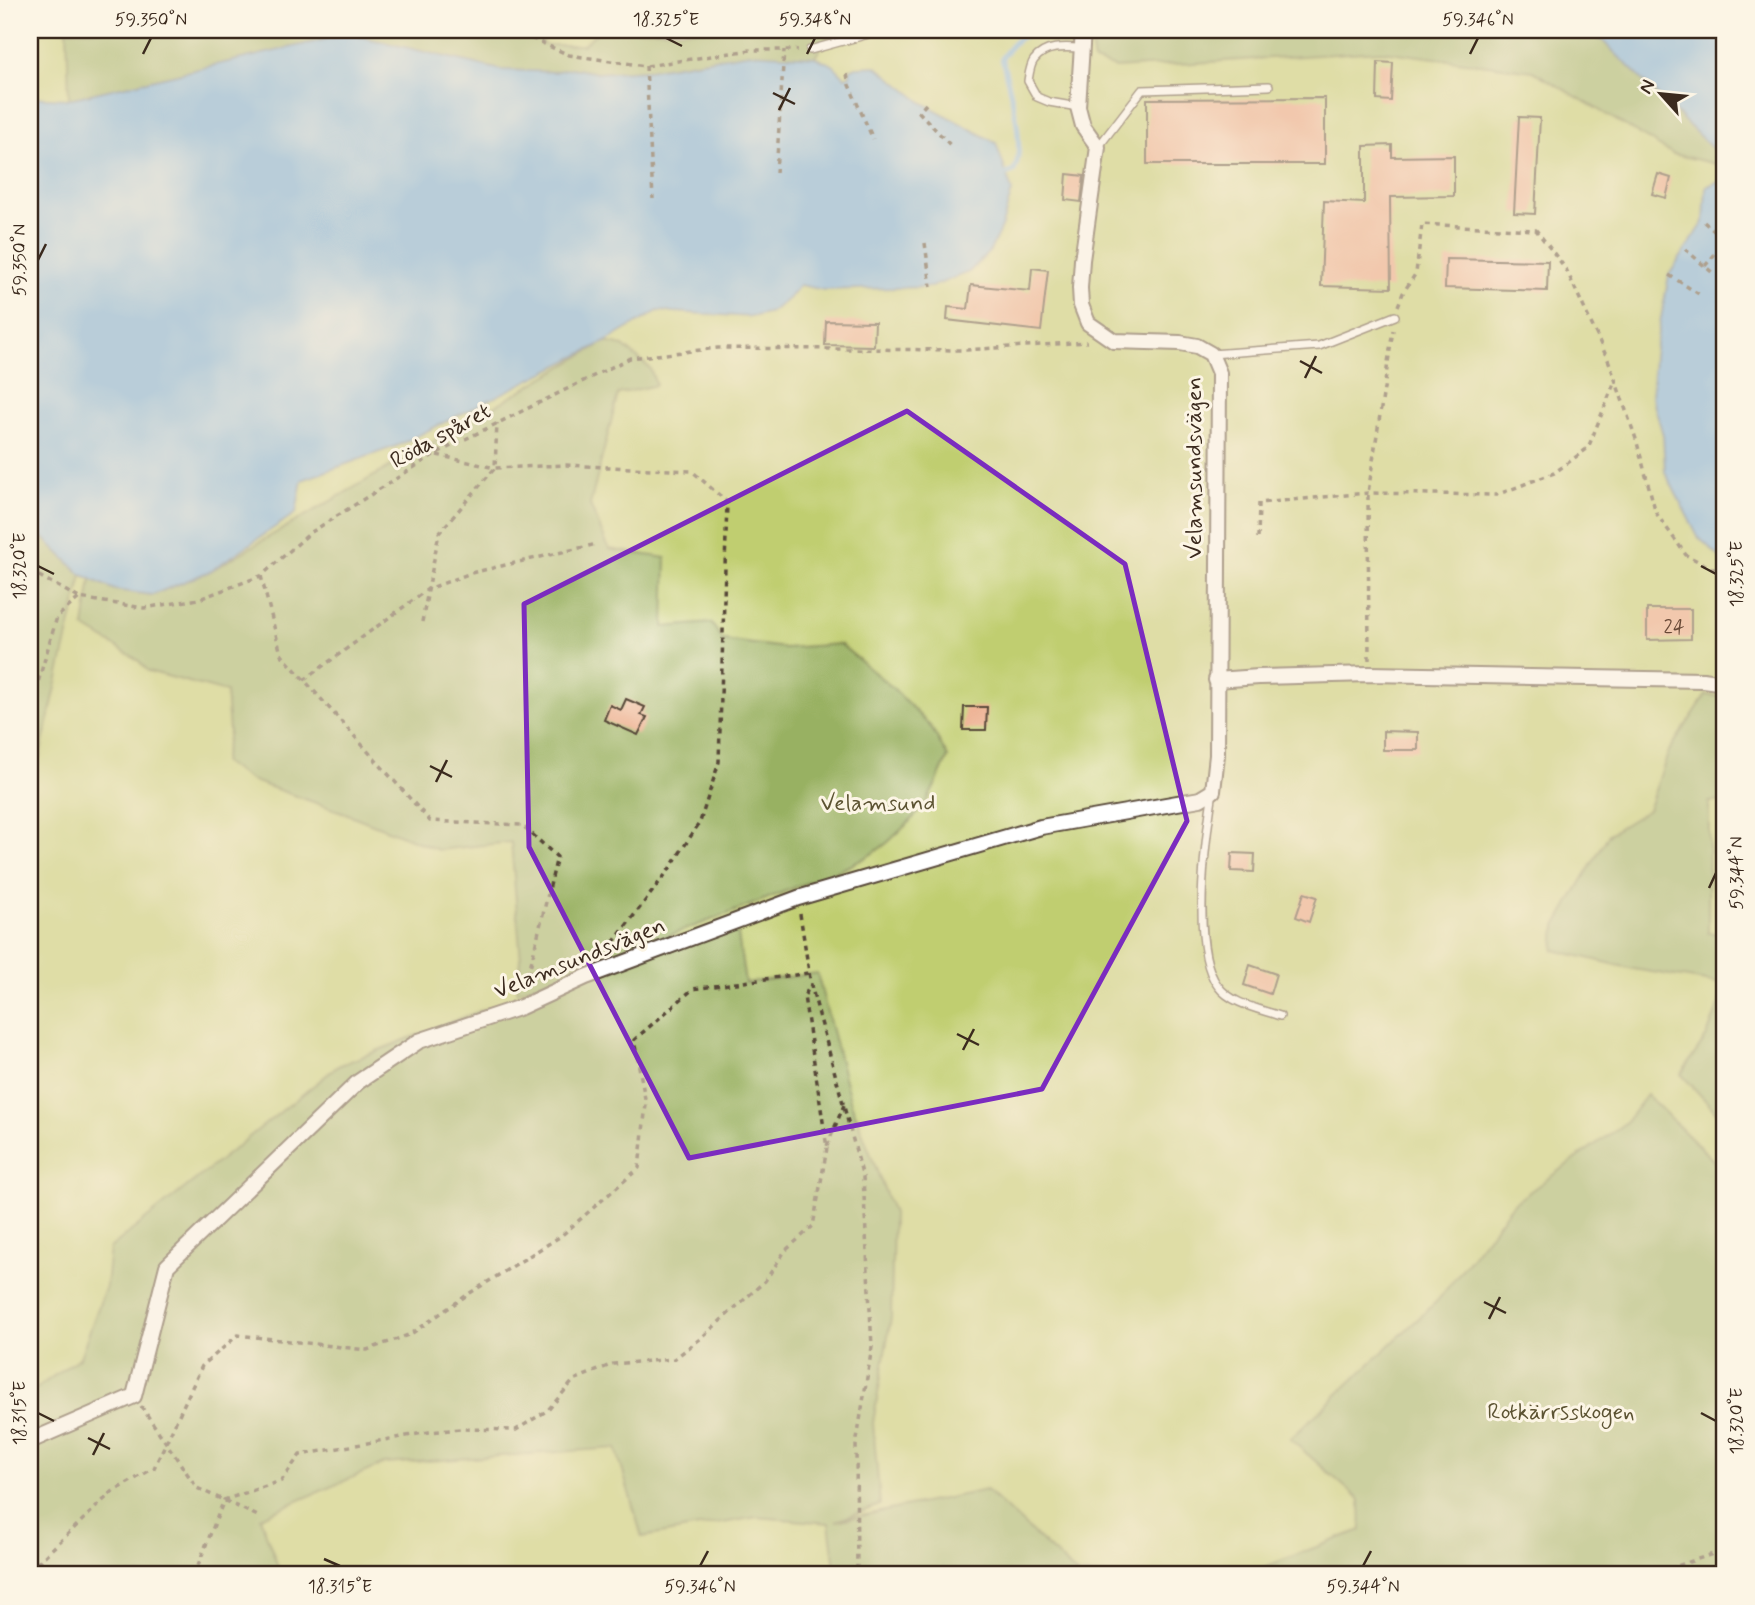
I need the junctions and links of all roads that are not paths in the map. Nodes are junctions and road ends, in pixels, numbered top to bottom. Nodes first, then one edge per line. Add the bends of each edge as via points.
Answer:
1 (883, 30) edge
2 (1083, 30) edge
3 (1082, 48) junction
4 (810, 50) road end
5 (1269, 86) dead end
6 (1077, 107) junction
7 (1098, 147) junction
8 (1395, 316) road end
9 (1210, 354) junction
10 (1216, 680) junction
11 (1725, 683) edge
12 (1213, 791) junction
13 (1280, 1016) dead end
14 (30, 1441) edge

1 - 4 lane
2 - 3 street
3 - 6 street
3 - 6 lane via 1049,49 1041,54 1033,61 1028,82 1037,97
5 - 7 lane via 1142,90
6 - 7 street
7 - 9 street, Velamsundsvägen via 1080,288 1088,323 1114,341 1180,343
8 - 9 lane via 1319,346
9 - 10 street, Velamsundsvägen via 1219,373
10 - 11 street via 1369,674
10 - 12 street, Velamsundsvägen
12 - 13 lane via 1203,852 1203,953 1218,987 1237,1001
12 - 14 street, Velamsundsvägen via 1200,799 1041,827 797,898 586,977 521,1007 419,1041 358,1082 167,1266 134,1396

